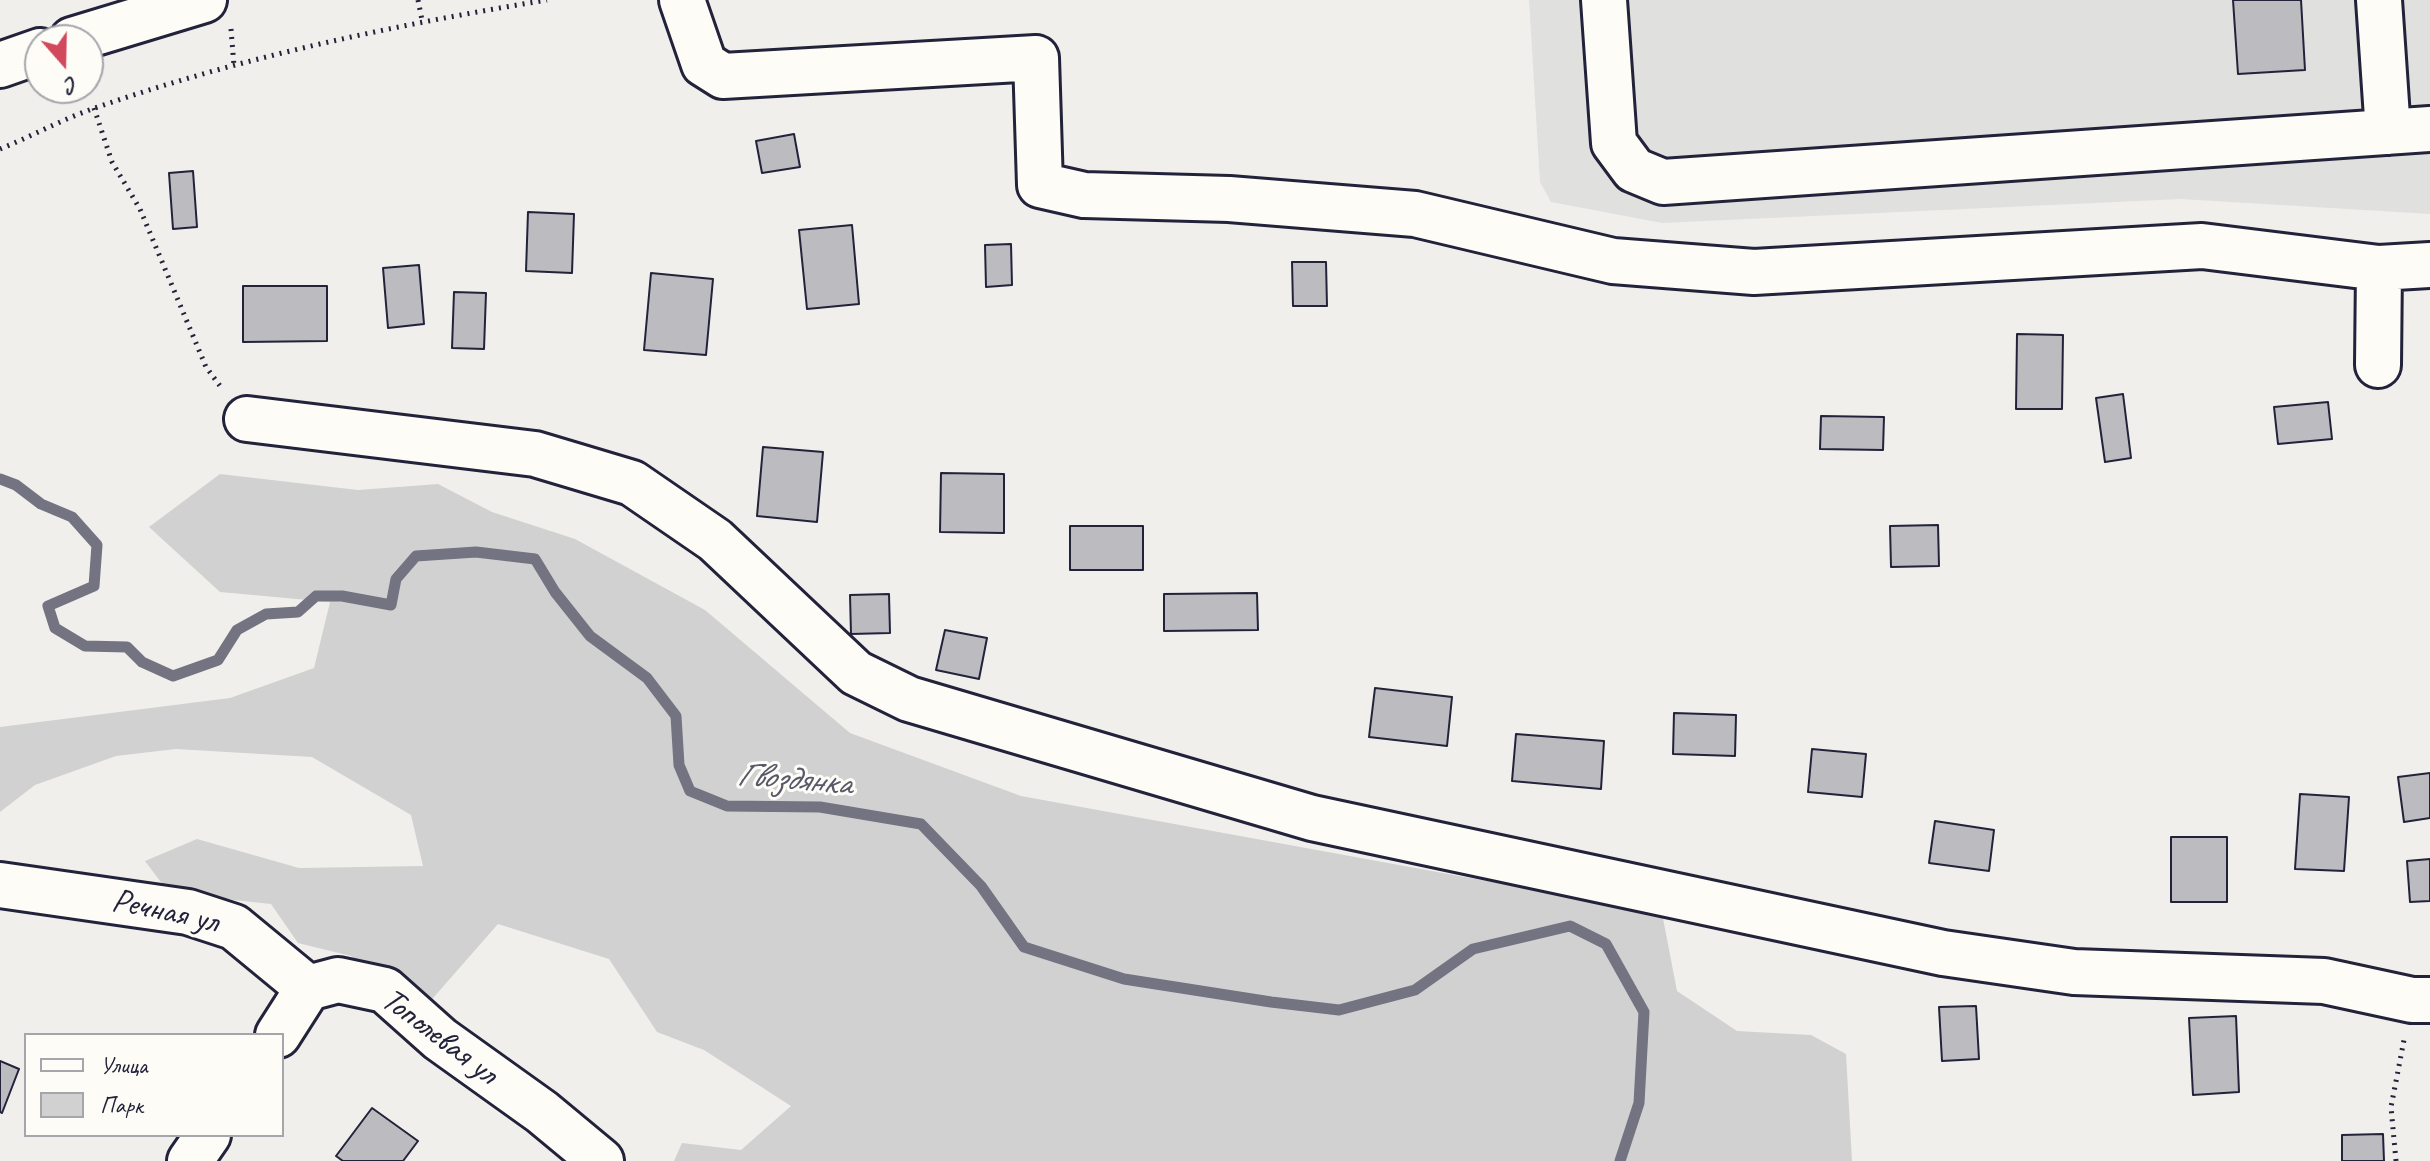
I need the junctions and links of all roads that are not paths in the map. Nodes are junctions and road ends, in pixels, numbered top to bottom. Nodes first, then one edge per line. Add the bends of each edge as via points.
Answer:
1 (204, 0) edge
2 (682, 0) edge
3 (1604, 0) edge
4 (2379, 0) edge
5 (104, 30) edge
6 (24, 57) edge
7 (0, 65) edge
8 (2409, 130) edge
9 (2430, 265) edge
10 (2379, 268) junction
11 (2378, 365) dead end
12 (247, 419) road end
13 (0, 885) edge
14 (308, 988) junction
15 (2421, 1000) edge
16 (279, 1033) edge
17 (207, 1137) edge
18 (190, 1161) edge
19 (601, 1161) edge

1 - 5 street
2 - 10 street via 704,64 723,76 1036,58 1040,185 1084,195 1229,199 1415,214 1613,261 1754,272 2202,246
3 - 8 street via 1614,143 1634,170 1663,182
4 - 8 street
6 - 7 street
9 - 10 street
10 - 11 street
12 - 15 street via 535,454 632,483 715,540 869,680 909,699 1312,818 1943,953 2074,972 2324,981
13 - 14 street, Речная ул via 188,912 234,927
14 - 16 street
14 - 19 street, Тополевая ул via 338,980 385,990 440,1039
17 - 18 street

